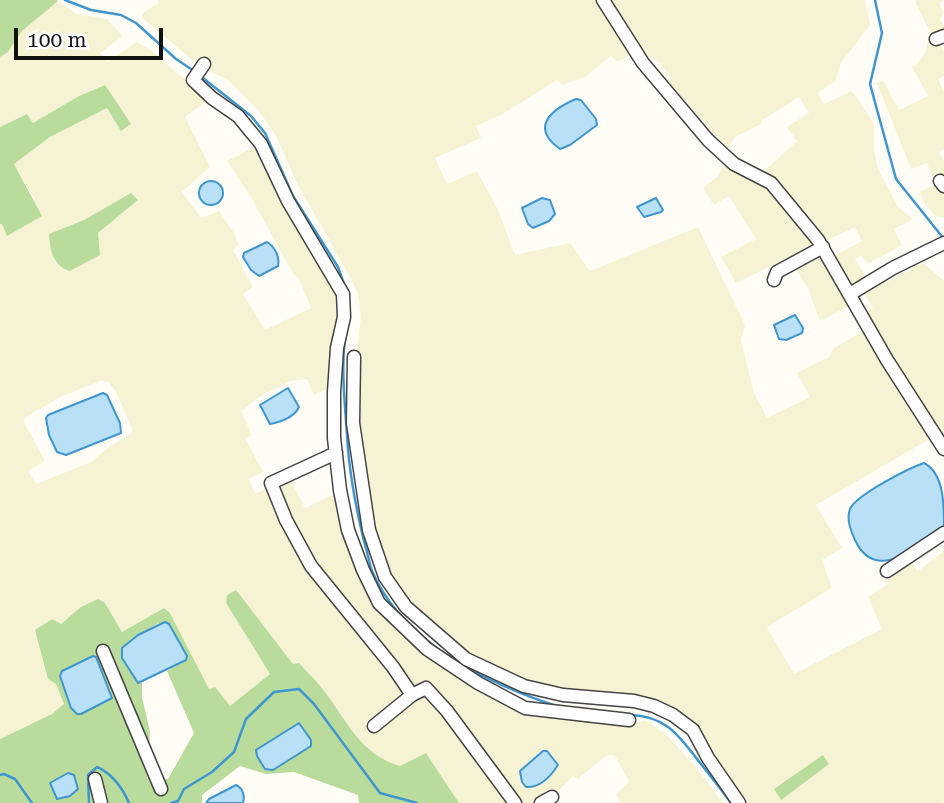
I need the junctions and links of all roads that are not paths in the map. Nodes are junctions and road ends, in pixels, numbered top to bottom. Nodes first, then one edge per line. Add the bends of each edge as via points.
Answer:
1 (604, 0) edge
2 (200, 70) dead end
3 (944, 243) edge
4 (823, 247) junction
5 (774, 280) dead end
6 (850, 294) junction
7 (354, 356) dead end
8 (944, 449) edge
9 (336, 453) junction
10 (944, 534) edge
11 (887, 571) dead end
12 (103, 651) dead end
13 (412, 695) junction
14 (629, 720) dead end
15 (374, 726) dead end
16 (95, 779) dead end
17 (161, 789) dead end
18 (102, 803) edge
19 (515, 803) edge
20 (739, 803) edge

1 - 4 street via 643,63 708,140 734,164 771,183
2 - 9 street via 193,80 238,116 261,144 288,201 343,294 334,392
3 - 6 street
4 - 5 street via 777,272
4 - 6 street
6 - 8 street
7 - 20 street via 352,423 369,530 385,577 406,607 466,660 524,686 563,695 635,701 673,715 693,730
9 - 13 street via 271,483 312,566
9 - 14 street via 348,530 363,570 379,603 427,649 525,708
10 - 11 street
12 - 17 street
13 - 15 street
13 - 19 street via 426,688 447,710
16 - 18 street

